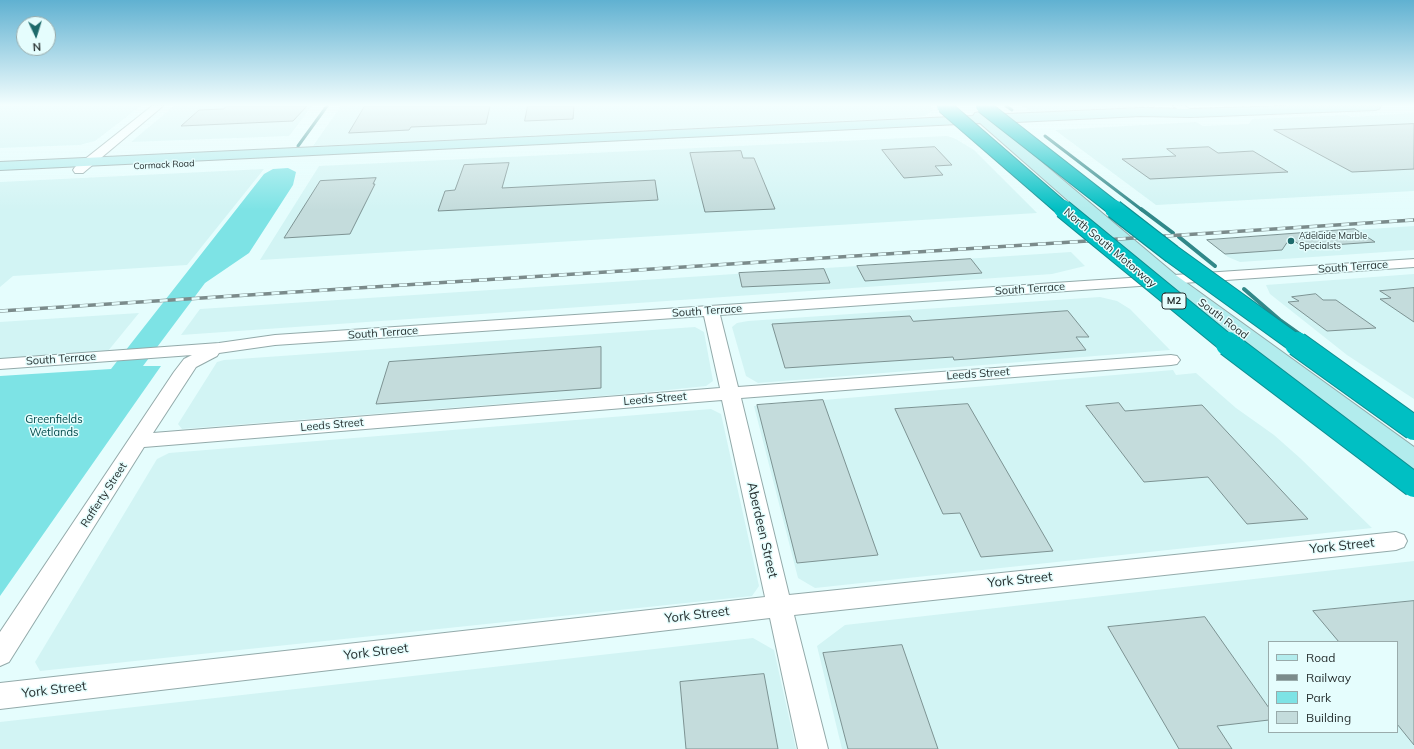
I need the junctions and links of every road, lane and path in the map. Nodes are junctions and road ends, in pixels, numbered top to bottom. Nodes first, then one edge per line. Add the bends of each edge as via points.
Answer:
1 (115, 141) edge
2 (618, 141) edge
3 (984, 141) edge
4 (1009, 141) edge
5 (1016, 141) edge
6 (107, 147) junction
7 (0, 166) edge
8 (16, 166) junction
9 (83, 166) junction
10 (0, 173) edge
11 (1414, 263) edge
12 (1170, 280) junction
13 (712, 311) junction
14 (219, 348) junction
15 (1171, 360) dead end
16 (0, 364) edge
17 (730, 392) junction
18 (1414, 428) edge
19 (139, 440) junction
20 (1414, 460) edge
21 (1414, 485) edge
22 (1396, 541) dead end
23 (780, 606) junction
24 (0, 654) edge
25 (0, 696) edge
26 (813, 749) edge

1 - 6 street
2 - 9 street, Cormack Road
3 - 21 highway, North South Motorway / M2, bridge via 1196,319
4 - 12 street, South Road
5 - 18 highway, bridge
6 - 8 street via 73,157
6 - 9 street
7 - 8 street, Cormack Road
8 - 9 street, Cormack Road
9 - 10 street, Cormack Road
11 - 12 street, South Terrace
12 - 13 street, South Terrace
12 - 20 street, South Road
13 - 14 street, South Terrace via 275,340
13 - 17 street, Aberdeen Street
14 - 16 street, South Terrace
14 - 19 street, Rafferty Street via 190,363
15 - 17 street, Leeds Street
17 - 19 street, Leeds Street
17 - 23 street, Aberdeen Street
19 - 24 street, Rafferty Street
22 - 23 street, York Street
23 - 25 street, York Street
23 - 26 street, Aberdeen Street

